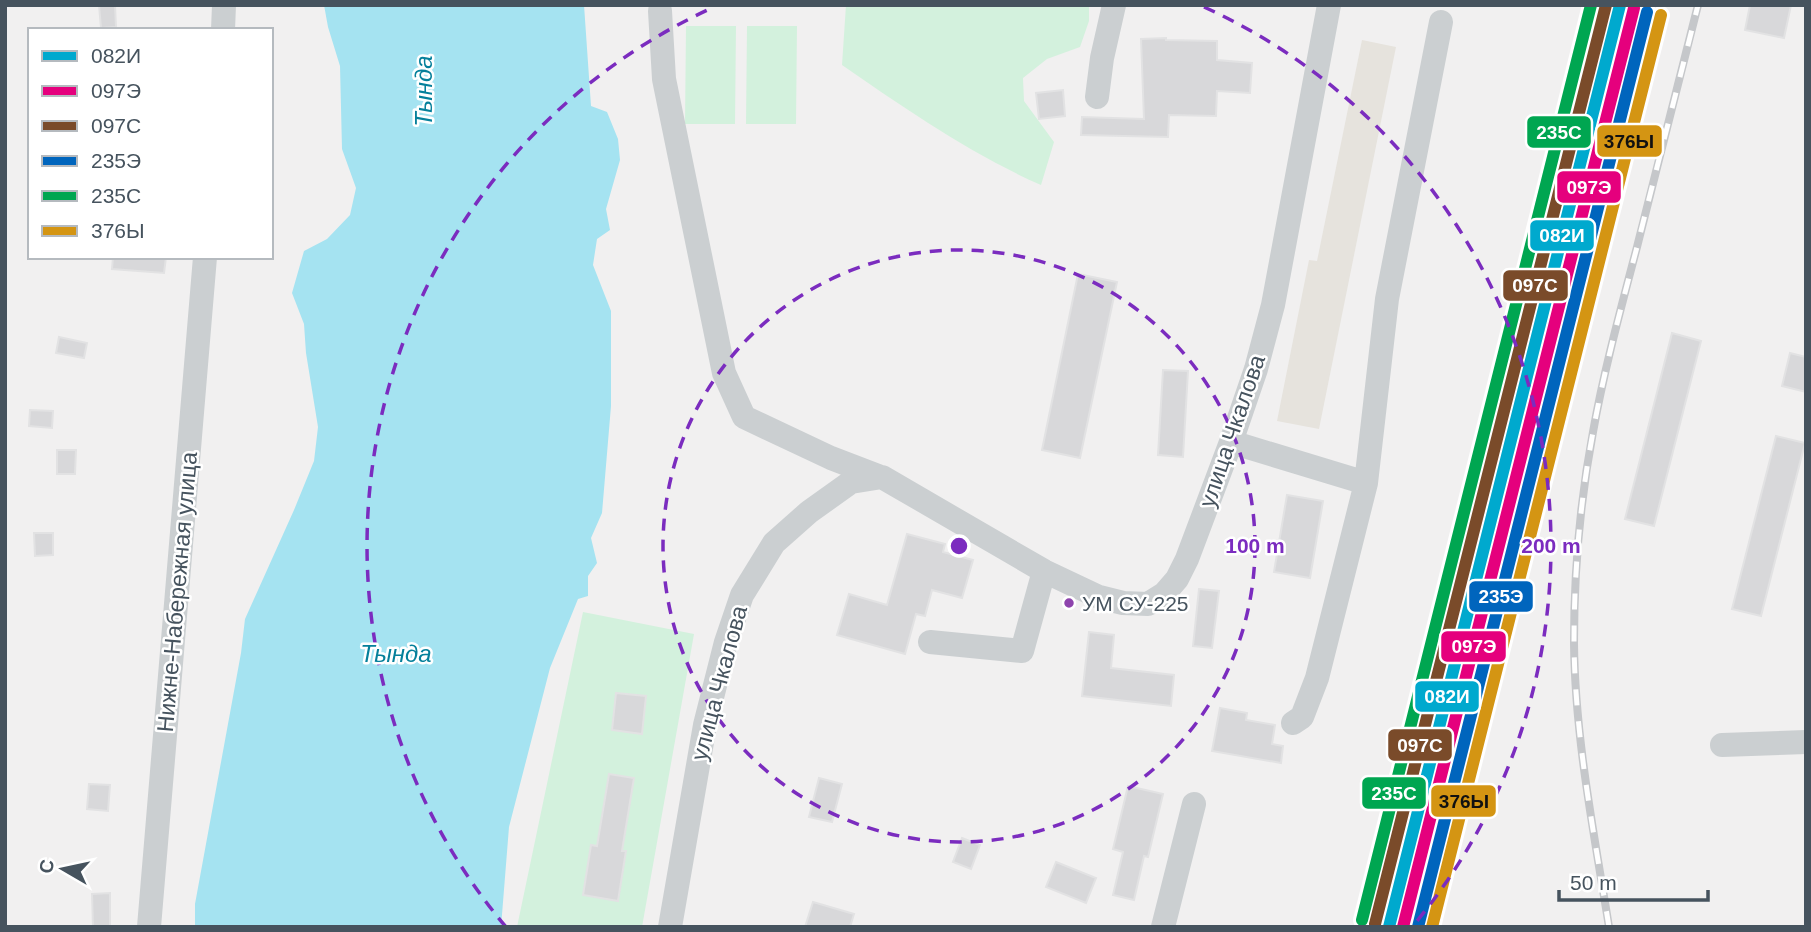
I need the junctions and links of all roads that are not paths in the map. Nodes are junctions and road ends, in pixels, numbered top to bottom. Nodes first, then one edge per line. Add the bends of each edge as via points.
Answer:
1 (224, 5) edge
2 (1114, 5) edge
3 (1329, 5) edge
4 (660, 11) dead end
5 (1441, 22) dead end
6 (223, 28) edge
7 (1097, 97) dead end
8 (205, 259) edge
9 (1231, 442) junction
10 (882, 477) junction
11 (1366, 483) junction
12 (1044, 571) junction
13 (930, 642) dead end
14 (1293, 723) dead end
15 (1806, 742) edge
16 (1722, 745) dead end
17 (1194, 804) dead end
18 (149, 927) edge
19 (670, 927) edge
20 (1163, 927) edge

1 - 6 street
2 - 7 street
3 - 9 street, улица Чкалова via 1273,304
4 - 10 street via 663,79 724,373 744,418
5 - 11 street via 1387,299
8 - 18 street, Нижне-Набережная улица
9 - 11 street
9 - 12 street, улица Чкалова via 1187,559 1164,594 1148,604 1123,603
10 - 12 street, улица Чкалова
10 - 19 street, улица Чкалова via 851,482 809,512 774,543 742,595 705,725
11 - 14 street via 1317,678 1302,717
12 - 13 street via 1022,651
15 - 16 street
17 - 20 street

